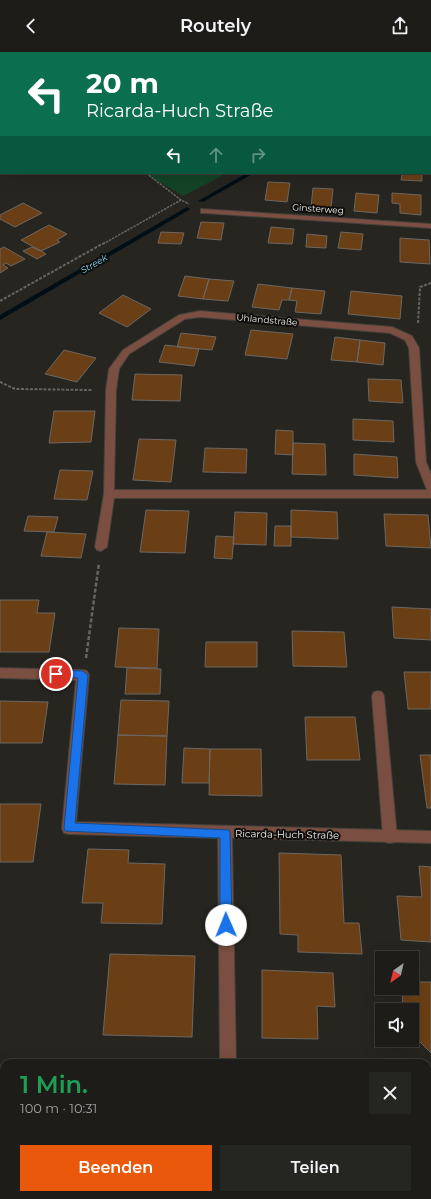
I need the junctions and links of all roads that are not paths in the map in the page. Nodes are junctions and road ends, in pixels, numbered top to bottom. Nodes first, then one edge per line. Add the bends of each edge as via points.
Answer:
1 (204, 211) road end
2 (431, 226) edge
3 (431, 488) edge
4 (109, 494) junction
5 (431, 494) edge
6 (102, 547) road end
7 (0, 673) edge
8 (378, 696) dead end
9 (225, 833) junction
10 (390, 837) junction
11 (431, 837) edge
12 (228, 1059) edge

1 - 2 street, Ginsterweg
3 - 4 street, Uhlandstraße via 421,462 414,348 408,338 392,330 200,314 182,317 126,352 114,369 111,390
4 - 5 street
4 - 6 street, Uhlandstraße
7 - 9 street, Ricarda-Huch Straße via 83,675 69,828
8 - 10 street
9 - 10 street, Ricarda-Huch Straße
9 - 12 street
10 - 11 street, Ricarda-Huch Straße

